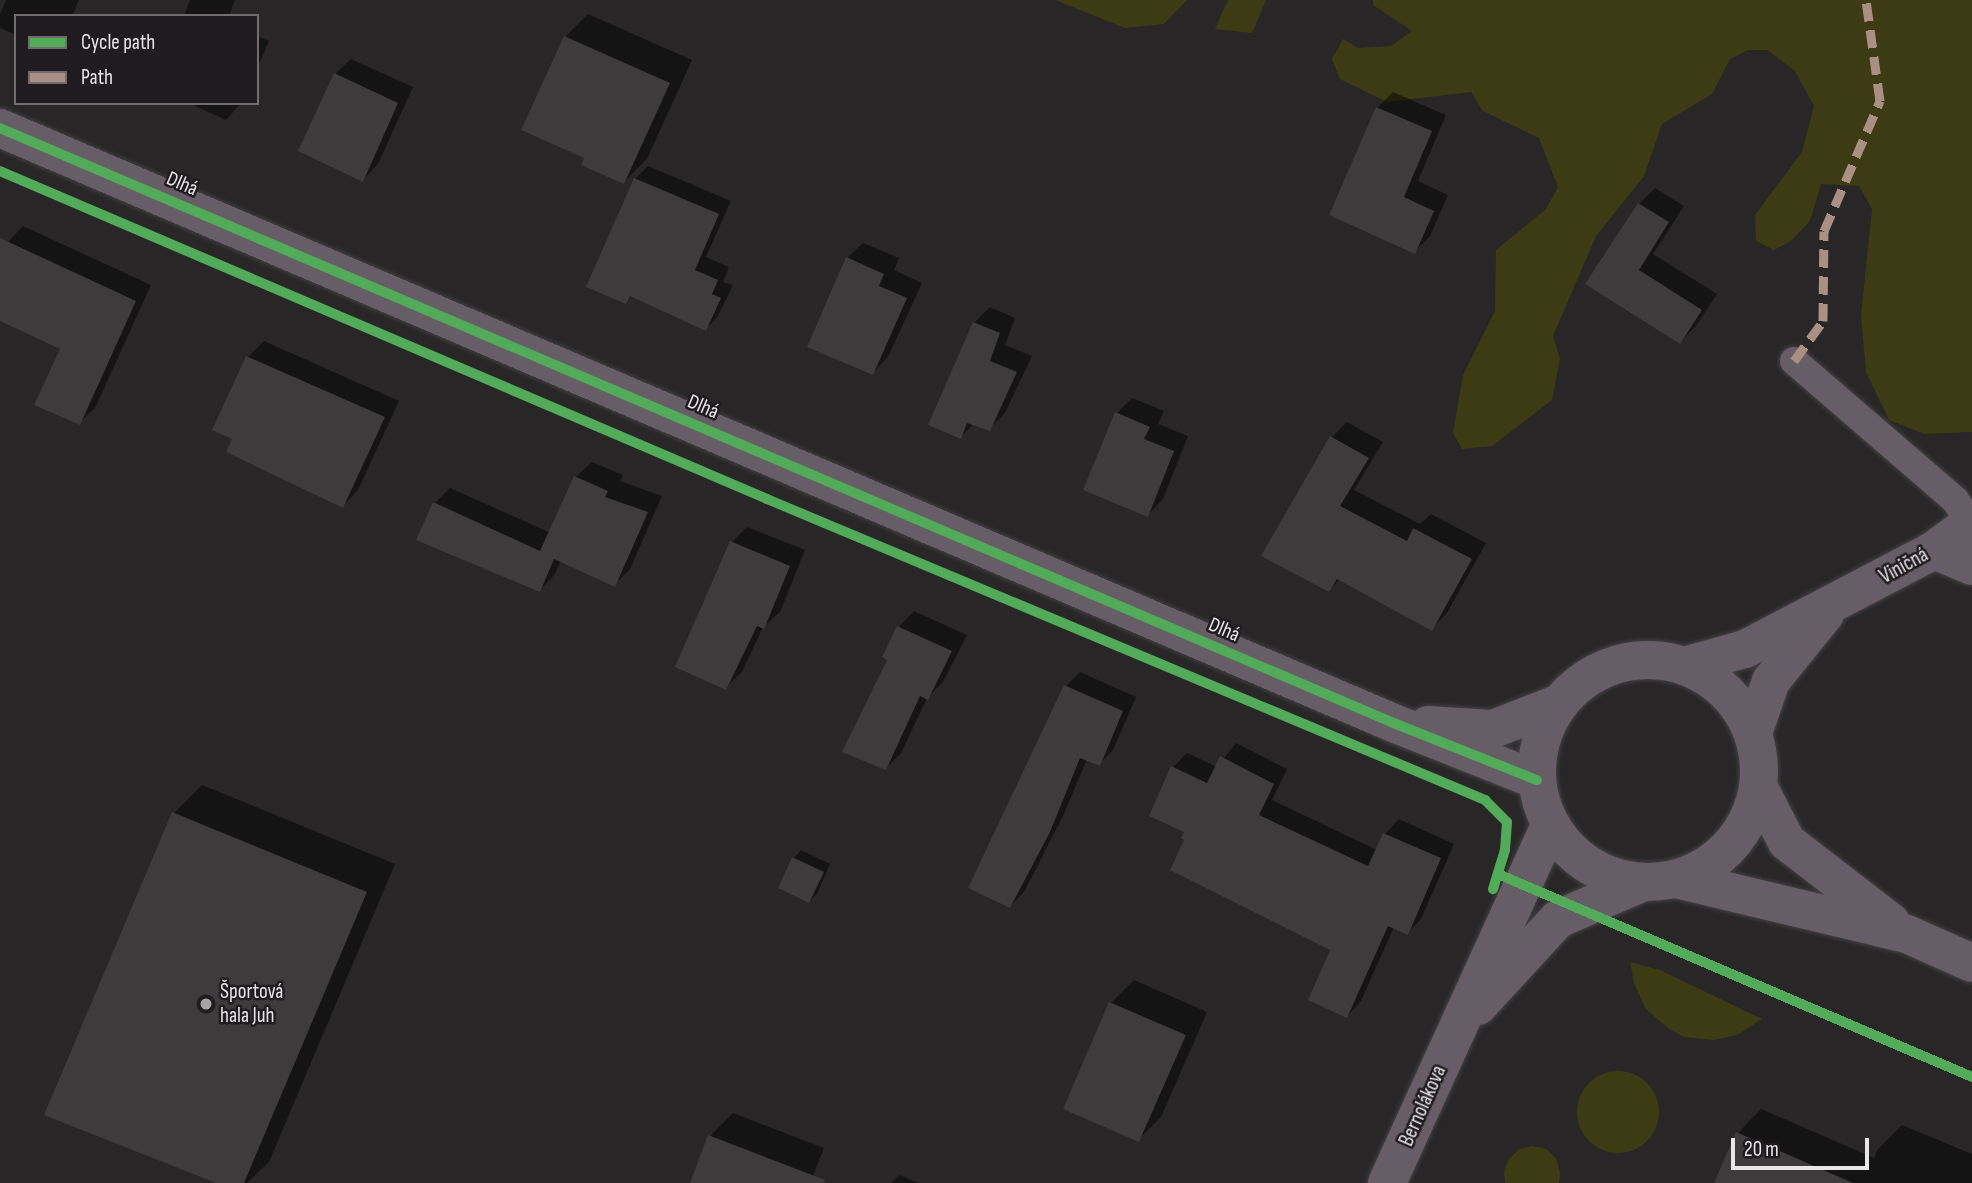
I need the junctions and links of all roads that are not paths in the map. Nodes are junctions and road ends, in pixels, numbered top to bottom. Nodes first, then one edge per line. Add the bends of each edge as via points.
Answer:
1 (0, 128) edge
2 (1794, 361) dead end
3 (1971, 523) edge
4 (1934, 550) junction
5 (1972, 566) edge
6 (1833, 604) junction
7 (1684, 666) junction
8 (1560, 703) junction
9 (1391, 722) junction
10 (1753, 733) junction
11 (1537, 780) junction
12 (1759, 788) junction
13 (1550, 825) junction
14 (1658, 881) junction
15 (1907, 934) junction
16 (1972, 963) edge
17 (1458, 1028) junction
18 (1387, 1183) edge

1 - 9 street, Dlhá
2 - 3 lane via 1955,500
3 - 4 street, Viničná
4 - 5 street
4 - 6 street, Viničná
6 - 7 street, Viničná via 1745,649
6 - 10 street via 1771,681
7 - 8 street via 1657,660 1629,661 1579,683
7 - 10 street via 1713,681 1737,704
8 - 9 street via 1493,729
8 - 11 street via 1538,753
9 - 11 street, Dlhá
10 - 12 street
11 - 13 street
12 - 14 street via 1749,819 1731,846 1706,867
12 - 15 street via 1787,842
13 - 14 street via 1566,847 1588,865 1614,877
13 - 17 street, Bernolákova
14 - 15 street
14 - 17 street via 1558,919
15 - 16 street
17 - 18 street, Bernolákova

